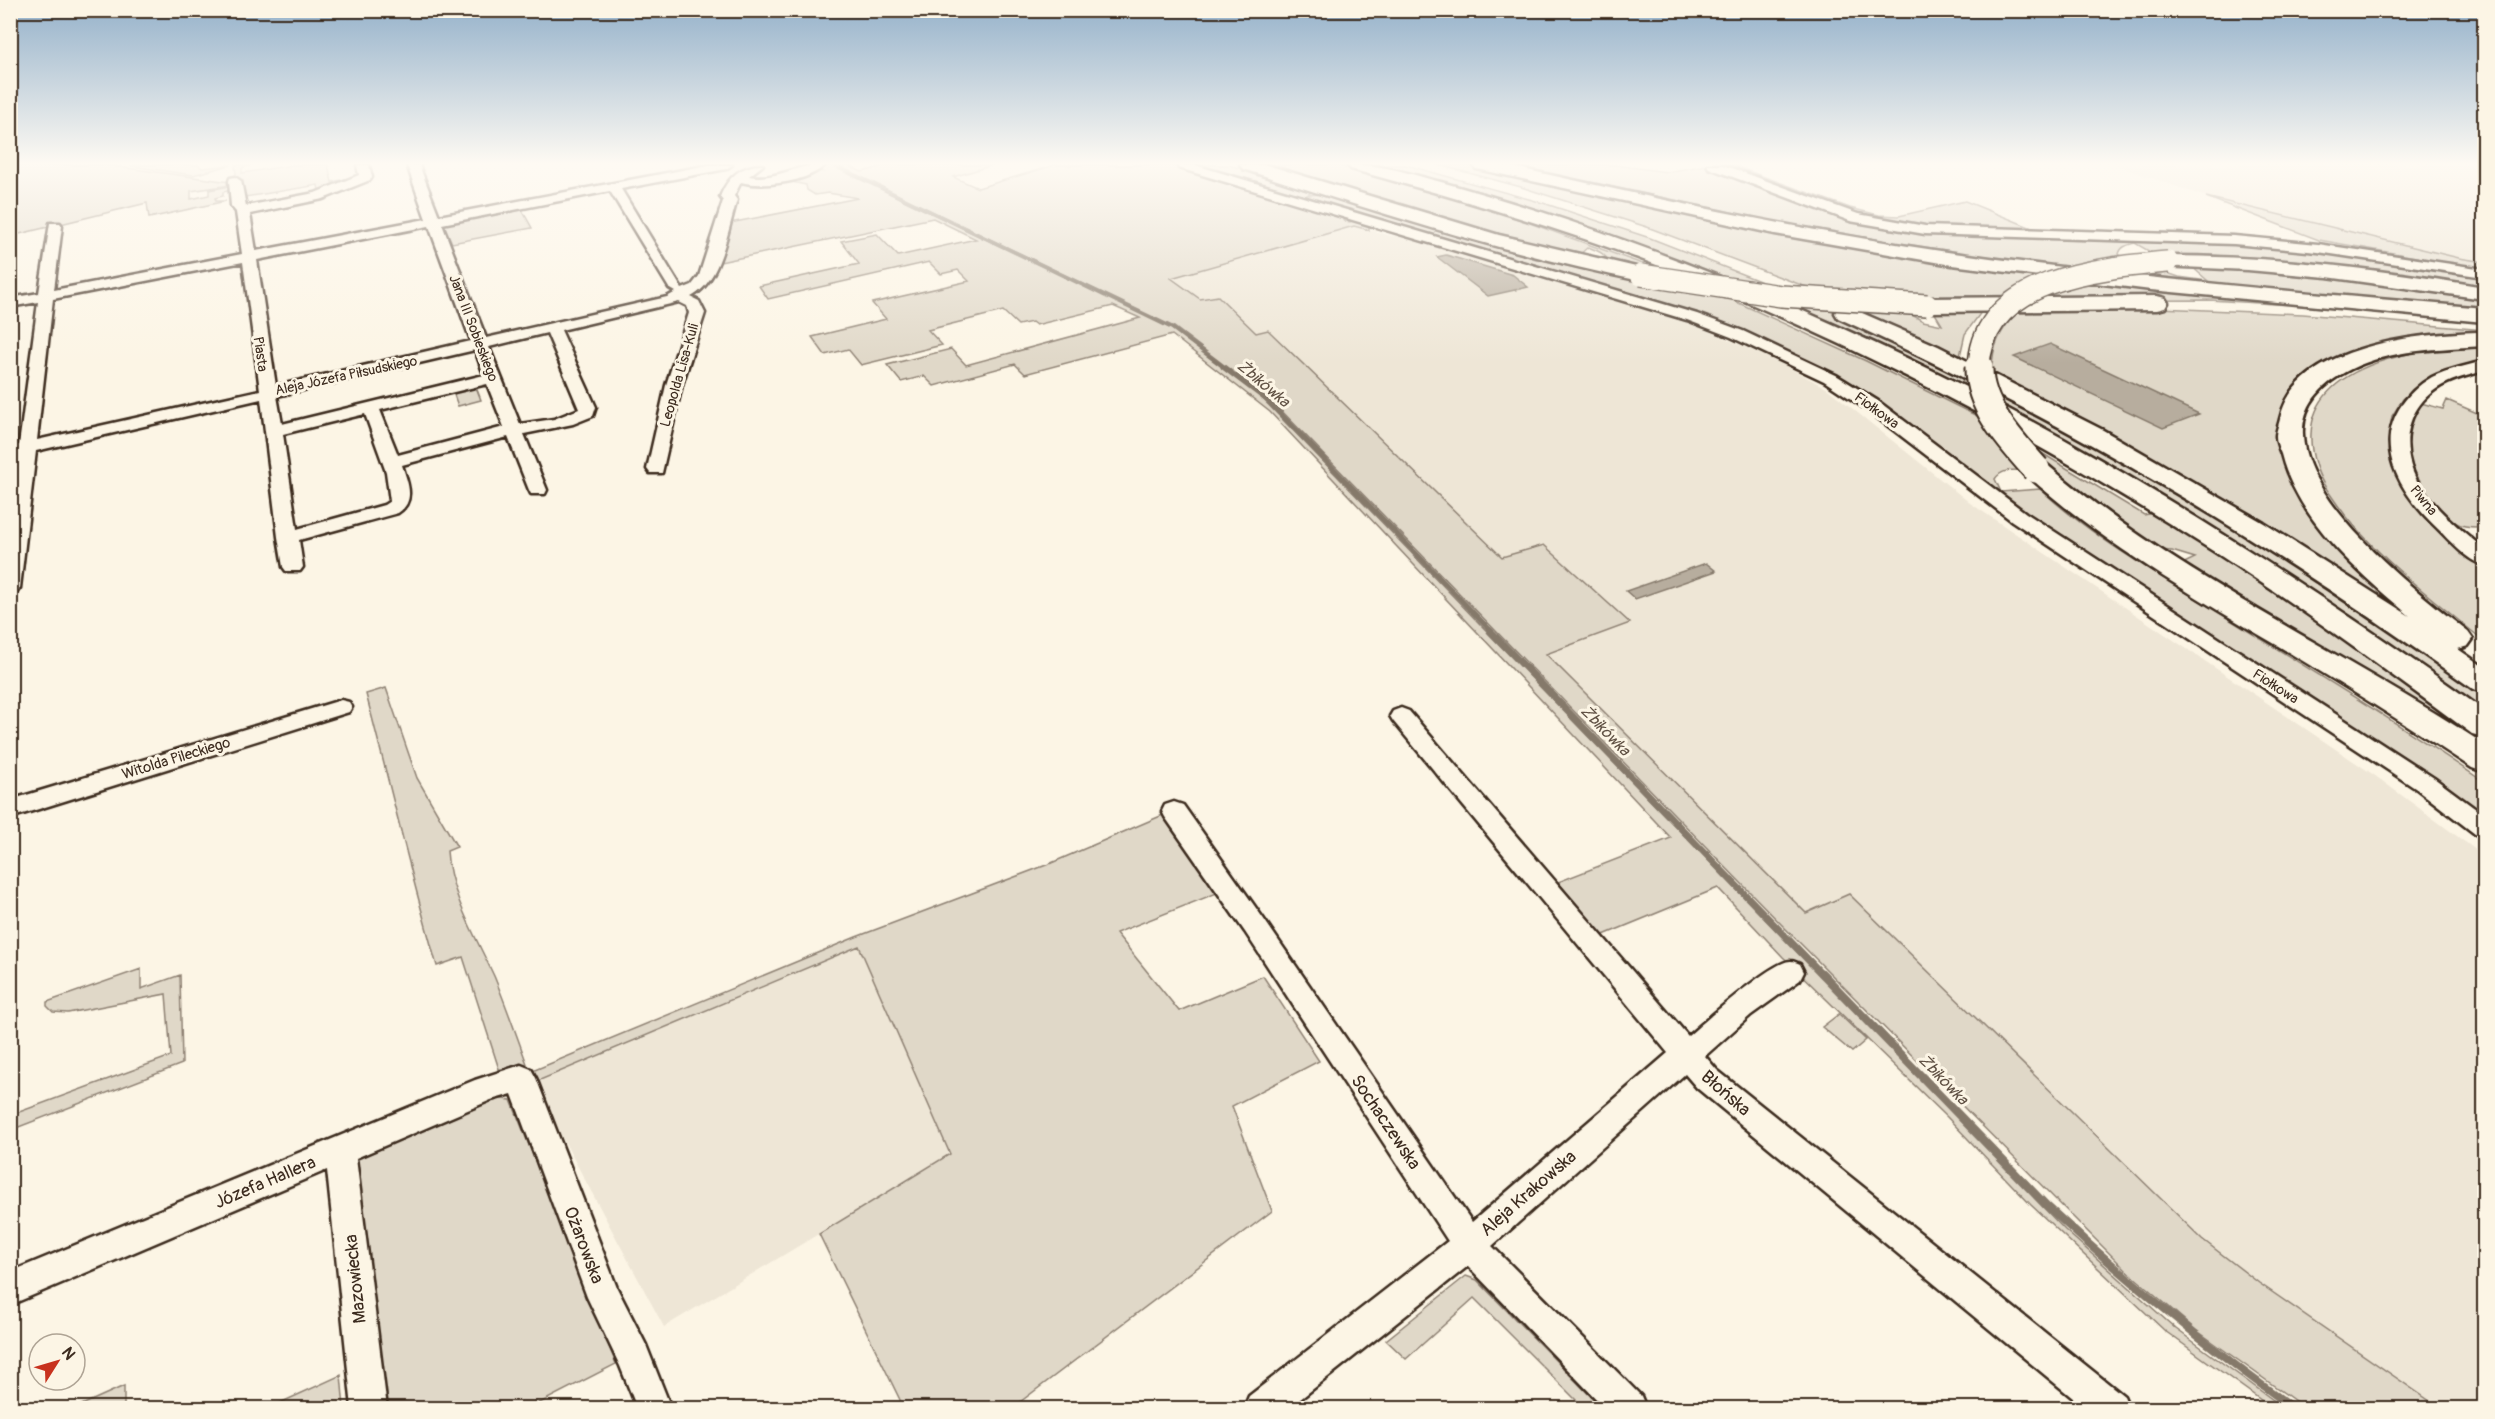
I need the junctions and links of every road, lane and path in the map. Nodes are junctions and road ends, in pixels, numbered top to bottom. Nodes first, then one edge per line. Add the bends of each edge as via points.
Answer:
1 (54, 231) edge
2 (246, 231) edge
3 (381, 231) edge
4 (438, 231) edge
5 (641, 231) edge
6 (720, 231) edge
7 (1405, 231) edge
8 (1465, 231) edge
9 (1581, 231) edge
10 (1635, 231) edge
11 (1796, 231) edge
12 (1959, 231) edge
13 (249, 257) junction
14 (2484, 273) edge
15 (678, 292) junction
16 (2484, 293) edge
17 (47, 296) junction
18 (10, 303) edge
19 (2484, 315) edge
20 (2484, 325) edge
21 (553, 328) junction
22 (2484, 339) edge
23 (481, 345) junction
24 (2484, 366) edge
25 (493, 378) junction
26 (268, 392) junction
27 (371, 408) junction
28 (273, 431) junction
29 (514, 431) junction
30 (18, 450) edge
31 (392, 462) junction
32 (656, 469) dead end
33 (538, 490) dead end
34 (288, 537) junction
35 (2484, 559) edge
36 (293, 567) dead end
37 (10, 588) edge
38 (2484, 660) edge
39 (2484, 682) edge
40 (341, 707) dead end
41 (1401, 716) dead end
42 (2484, 726) edge
43 (2484, 760) edge
44 (10, 809) edge
45 (1174, 811) dead end
46 (2484, 828) edge
47 (1790, 972) dead end
48 (1685, 1055) junction
49 (521, 1078) joint
50 (340, 1150) junction
51 (1469, 1245) junction
52 (10, 1289) edge
53 (370, 1408) edge
54 (654, 1408) edge
55 (1262, 1408) edge
56 (1629, 1408) edge
57 (2112, 1408) edge

1 - 17 street
2 - 13 street, Piasta
3 - 13 street
4 - 23 street, Jana III Sobieskiego
5 - 15 street
6 - 15 street via 706,277 697,288
7 - 46 street, Fiołkowa via 1692,317 1830,378 1872,405 2019,517 2426,784
8 - 20 highway, bridge via 1571,261 1781,296 1927,305 2214,304
9 - 42 highway via 1651,255 1818,324 2065,450 2319,608
10 - 39 highway via 1807,296 1962,367 2090,434 2220,508 2348,588
11 - 19 highway via 1952,258 2210,291
12 - 14 street via 2262,242
13 - 17 street
13 - 26 street, Piasta
15 - 21 street, Aleja Józefa Piłsudskiego via 661,304
15 - 32 street, Leopolda Lisa-Kuli via 697,311 668,408
16 - 43 highway, bridge via 2379,276 2237,262 2168,262 2107,269 2057,281 2016,300 1990,325 1978,354 1977,369 1989,411 2002,431 2036,469 2072,500 2132,544
17 - 18 street
17 - 30 street
21 - 23 street, Aleja Józefa Piłsudskiego
21 - 29 street via 587,412
22 - 38 highway via 2393,347 2334,368 2313,382 2296,403 2289,443 2300,477 2332,524 2403,594
23 - 25 street, Jana III Sobieskiego
23 - 26 street, Aleja Józefa Piłsudskiego
24 - 35 street, Piwna via 2453,374 2426,388 2407,407 2397,429 2398,450 2408,481 2437,517
25 - 27 street
25 - 29 street, Jana III Sobieskiego
26 - 28 street, Piasta
26 - 30 street, Aleja Józefa Piłsudskiego
27 - 28 street
27 - 31 street
28 - 34 street, Piasta
29 - 31 street
29 - 33 street, Jana III Sobieskiego
30 - 37 street
31 - 34 street via 402,497 399,504
34 - 36 street, Piasta
40 - 44 street, Witolda Pileckiego
41 - 48 street, Błońska
45 - 51 street, Sochaczewska
47 - 48 street, Aleja Krakowska
48 - 51 street, Aleja Krakowska
48 - 57 street, Błońska via 1707,1079
49 - 50 street, Józefa Hallera via 485,1089
49 - 54 street, Ożarowska via 604,1297
50 - 52 street, Józefa Hallera
50 - 53 street, Mazowiecka
51 - 55 street, Aleja Krakowska
51 - 56 street, Sochaczewska

